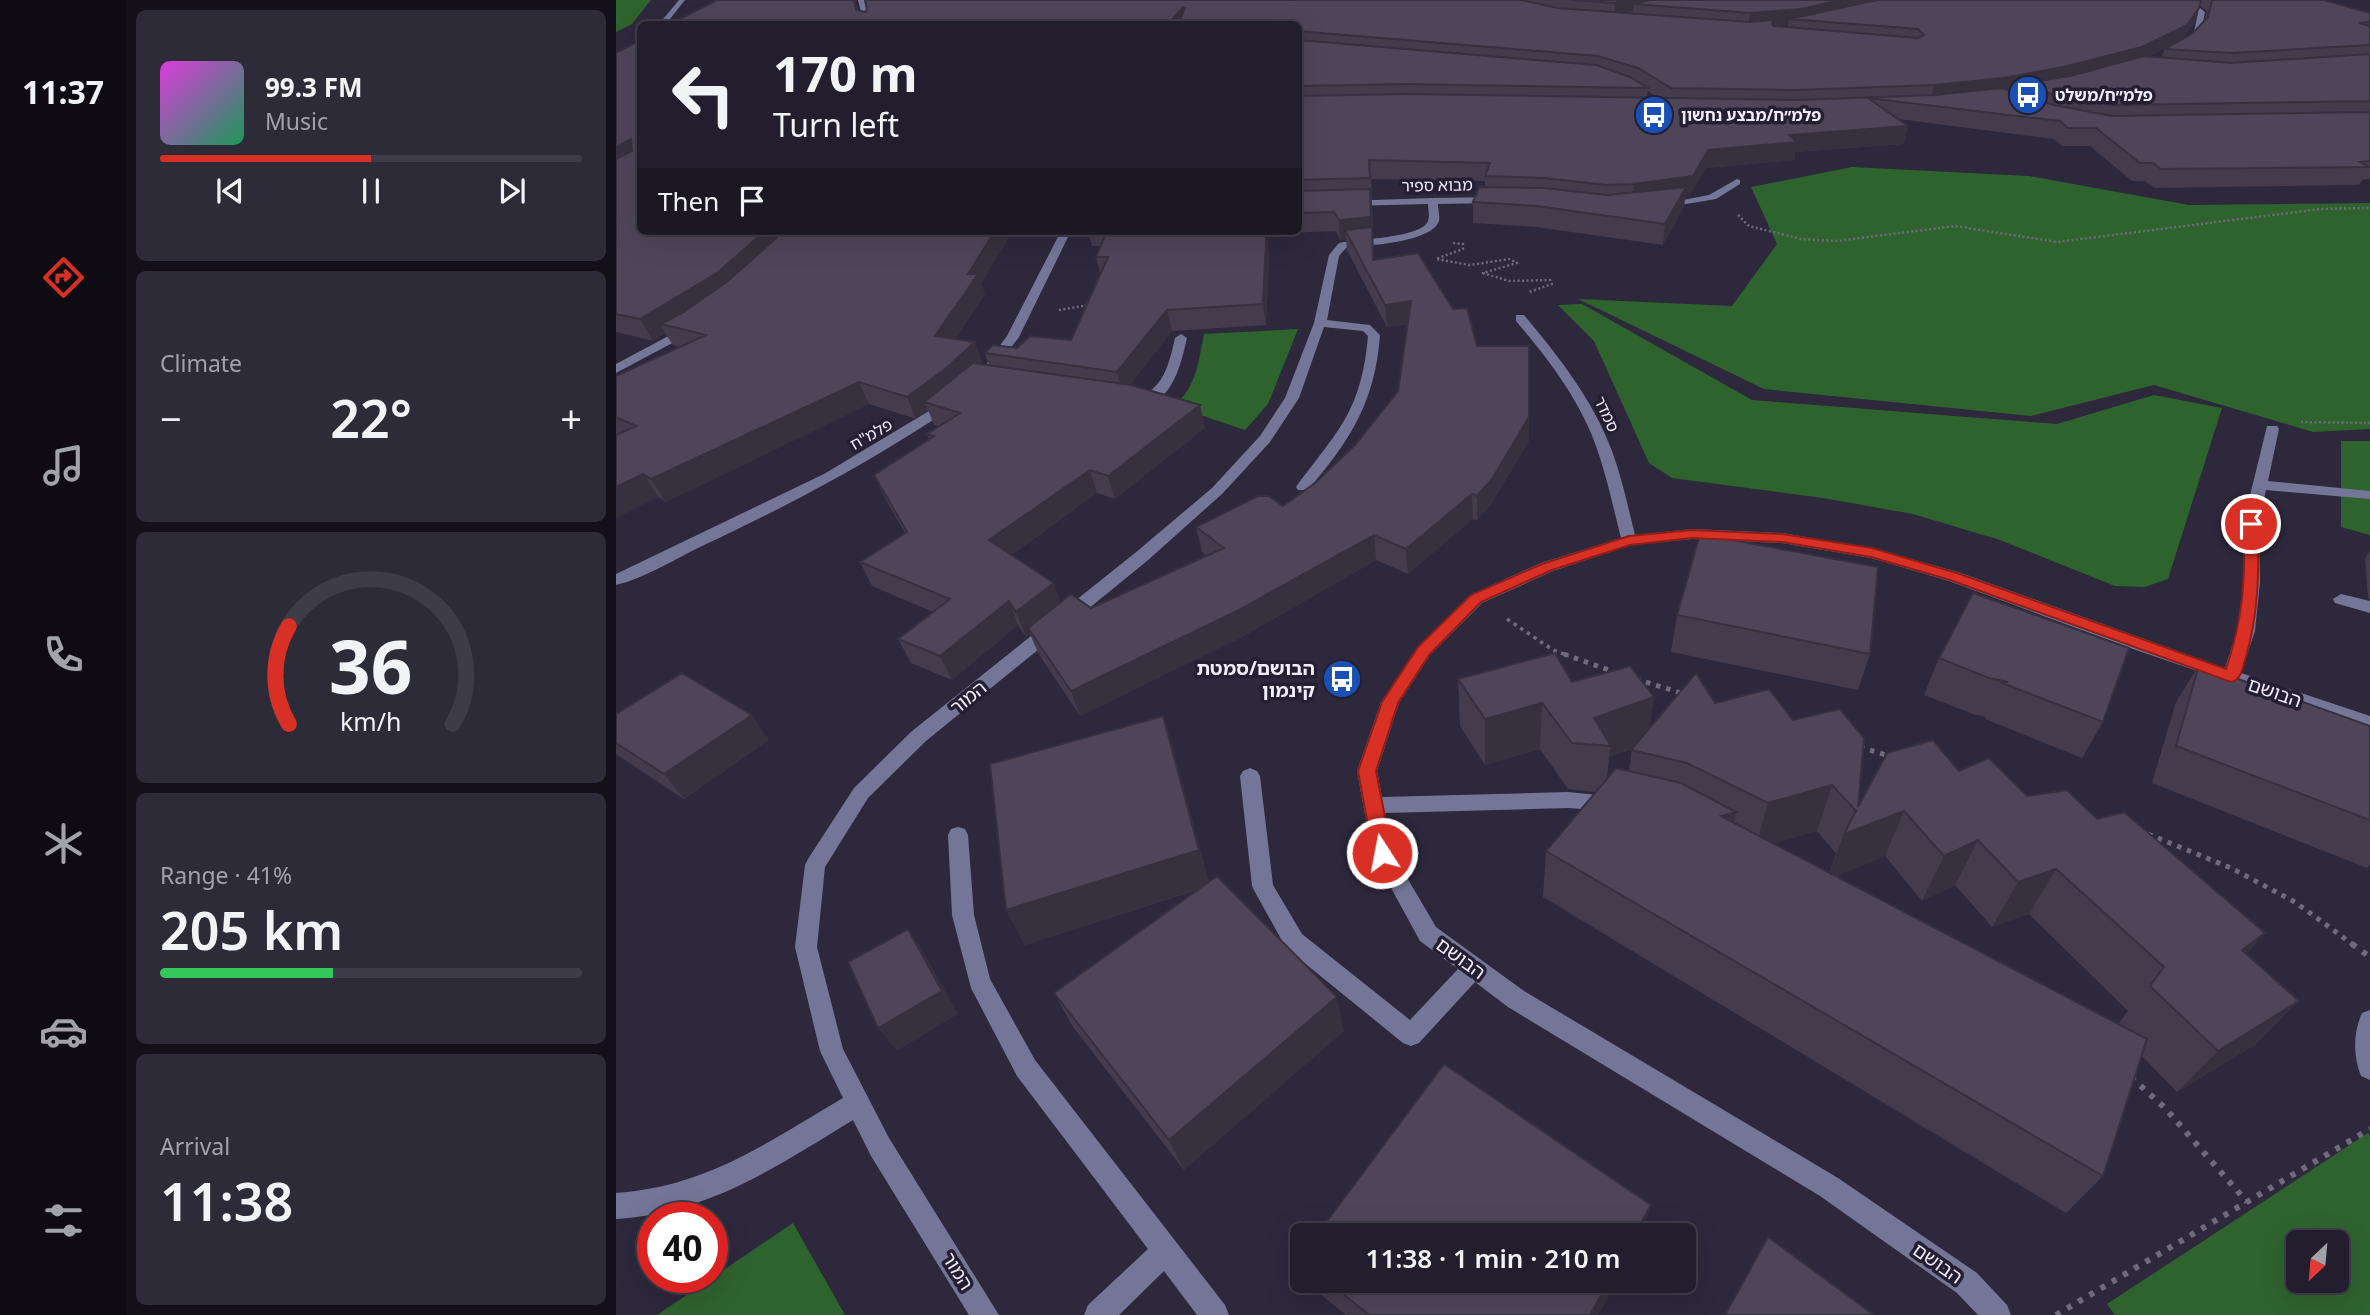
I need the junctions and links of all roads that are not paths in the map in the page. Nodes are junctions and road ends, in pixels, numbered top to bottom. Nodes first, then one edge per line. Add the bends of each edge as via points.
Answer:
1 (682, 0) edge
2 (861, 0) edge
3 (2186, 0) edge
4 (665, 21) edge
5 (866, 21) edge
6 (2176, 49) edge
7 (1737, 182) dead end
8 (1433, 201) junction
9 (1505, 201) edge
10 (1339, 203) edge
11 (1645, 207) edge
12 (1064, 235) edge
13 (1520, 318) road end
14 (701, 321) edge
15 (1321, 323) junction
16 (1181, 338) dead end
17 (616, 369) edge
18 (983, 373) edge
19 (959, 395) edge
20 (1130, 402) edge
21 (2272, 429) road end
22 (2260, 485) junction
23 (1303, 487) dead end
24 (2370, 495) edge
25 (1629, 540) junction
26 (616, 580) edge
27 (2342, 599) dead end
28 (2370, 607) edge
29 (2231, 677) junction
30 (2370, 723) edge
31 (1250, 776) dead end
32 (1373, 805) junction
33 (1627, 807) edge
34 (958, 835) dead end
35 (1474, 968) junction
36 (2370, 1020) edge
37 (2370, 1068) edge
38 (858, 1103) junction
39 (616, 1206) edge
40 (1166, 1251) junction
41 (985, 1315) edge
42 (1098, 1315) edge
43 (1215, 1315) edge
44 (1997, 1315) edge

1 - 4 street
2 - 5 street
3 - 6 street via 2202,12 2202,22 2197,33
7 - 11 street via 1729,192 1710,198
8 - 9 street, מבוא ספיר
8 - 10 street, מבוא ספיר
8 - 15 street, המור via 1434,220 1427,230 1343,246 1334,255
12 - 18 street via 1013,337
13 - 25 street, סמדר via 1581,400 1605,450
14 - 17 street
15 - 23 street via 1366,328 1374,335 1373,347 1369,382 1358,414 1335,451
15 - 38 street, המור via 1292,398 1265,439 1217,491 919,736 861,793 815,866 806,947 832,1051
16 - 20 street via 1161,393
19 - 26 street, פלמ"ח via 895,442 832,477
21 - 22 street
22 - 24 street
22 - 29 street via 2251,524 2252,582 2246,631
25 - 29 street, הבושם via 1692,534 1782,538 1872,553 1955,577
25 - 32 street, הבושם via 1547,567 1476,599 1424,651 1390,702 1367,771
27 - 28 street
29 - 30 street, הבושם
31 - 35 street via 1263,886 1294,941 1411,1035
32 - 33 street via 1568,800
32 - 35 street, הבושם via 1382,853 1428,934
34 - 40 street via 963,915 979,981 1027,1068
35 - 44 street, הבושם via 1516,999 1829,1187 1967,1283
36 - 37 street via 2366,1052
38 - 39 street via 737,1173 680,1198
38 - 41 street, המור via 880,1147
40 - 42 street
40 - 43 street

